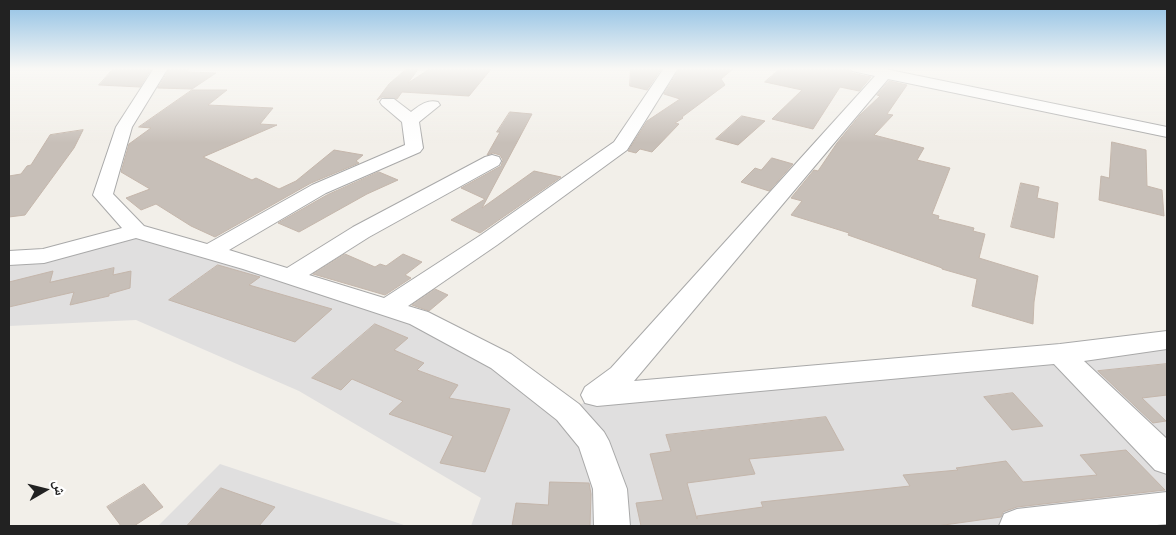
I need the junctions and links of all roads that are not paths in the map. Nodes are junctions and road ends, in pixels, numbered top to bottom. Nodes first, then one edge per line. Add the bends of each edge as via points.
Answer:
1 (145, 93) edge
2 (655, 93) edge
3 (868, 93) edge
4 (977, 93) edge
5 (388, 102) dead end
6 (432, 105) dead end
7 (410, 120) junction
8 (1167, 132) edge
9 (492, 161) dead end
10 (136, 231) junction
11 (210, 252) junction
12 (9, 258) edge
13 (290, 276) junction
14 (387, 308) junction
15 (1167, 340) edge
16 (1060, 354) junction
17 (597, 395) junction
18 (568, 412) junction
19 (1167, 460) edge
20 (1167, 508) edge
21 (612, 526) edge
22 (1017, 526) edge

1 - 10 street via 124,127 102,195
2 - 14 street via 621,146
3 - 17 street via 621,376
4 - 8 street
5 - 7 street
6 - 7 street
7 - 11 street via 414,148 319,189
9 - 13 street via 361,232
10 - 11 street
10 - 12 street via 44,256
11 - 13 street
13 - 14 street
14 - 18 street via 419,318 501,361
15 - 16 street
16 - 17 street
16 - 19 street
17 - 18 street
18 - 21 street via 592,442 610,489
20 - 22 street

